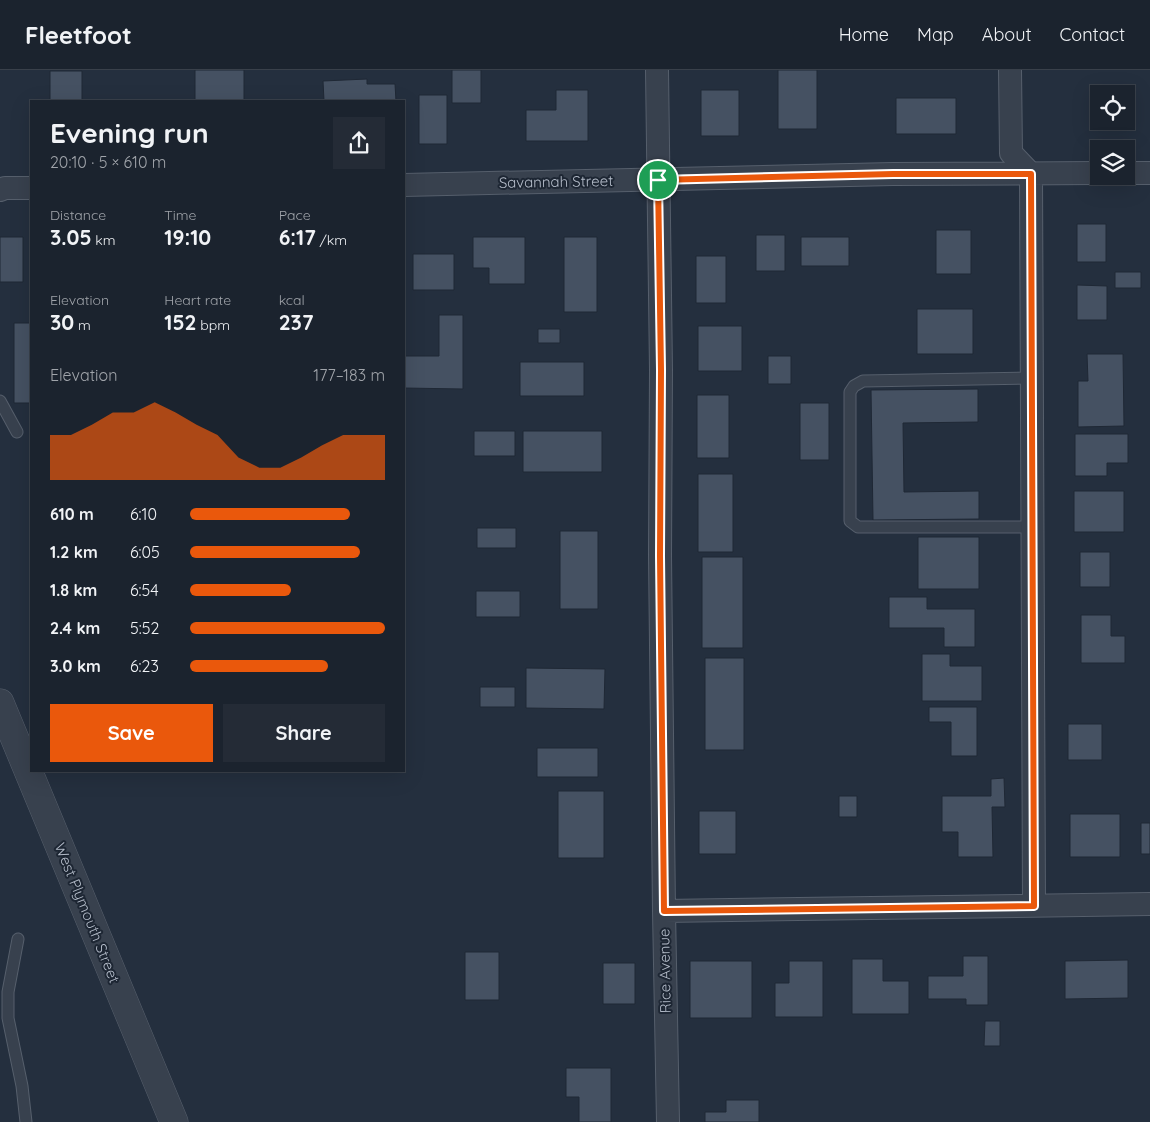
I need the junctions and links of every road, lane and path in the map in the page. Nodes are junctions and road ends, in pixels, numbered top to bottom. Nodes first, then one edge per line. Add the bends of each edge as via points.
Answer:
1 (657, 70) edge
2 (1010, 70) edge
3 (1135, 173) edge
4 (1150, 173) edge
5 (1031, 174) junction
6 (1090, 174) edge
7 (658, 180) junction
8 (405, 185) edge
9 (30, 188) edge
10 (0, 190) edge
11 (1032, 378) junction
12 (0, 401) edge
13 (17, 432) dead end
14 (1032, 528) junction
15 (0, 703) edge
16 (1150, 904) edge
17 (1034, 906) junction
18 (664, 911) junction
19 (18, 939) dead end
20 (26, 1122) edge
21 (174, 1122) edge
22 (668, 1122) edge

1 - 7 street, Rice Avenue
2 - 5 street via 1011,153
3 - 4 street
5 - 6 street, Savannah Street
5 - 7 street, Savannah Street
5 - 11 street
7 - 8 street, Savannah Street
7 - 18 street, Rice Avenue
9 - 10 street
11 - 14 street
11 - 14 lane via 862,381 854,386 850,392 850,521 862,528
12 - 13 lane
14 - 17 street
15 - 21 street, West Plymouth Street
16 - 17 street
17 - 18 street
18 - 22 street, Rice Avenue
19 - 20 lane via 8,992 8,1018

